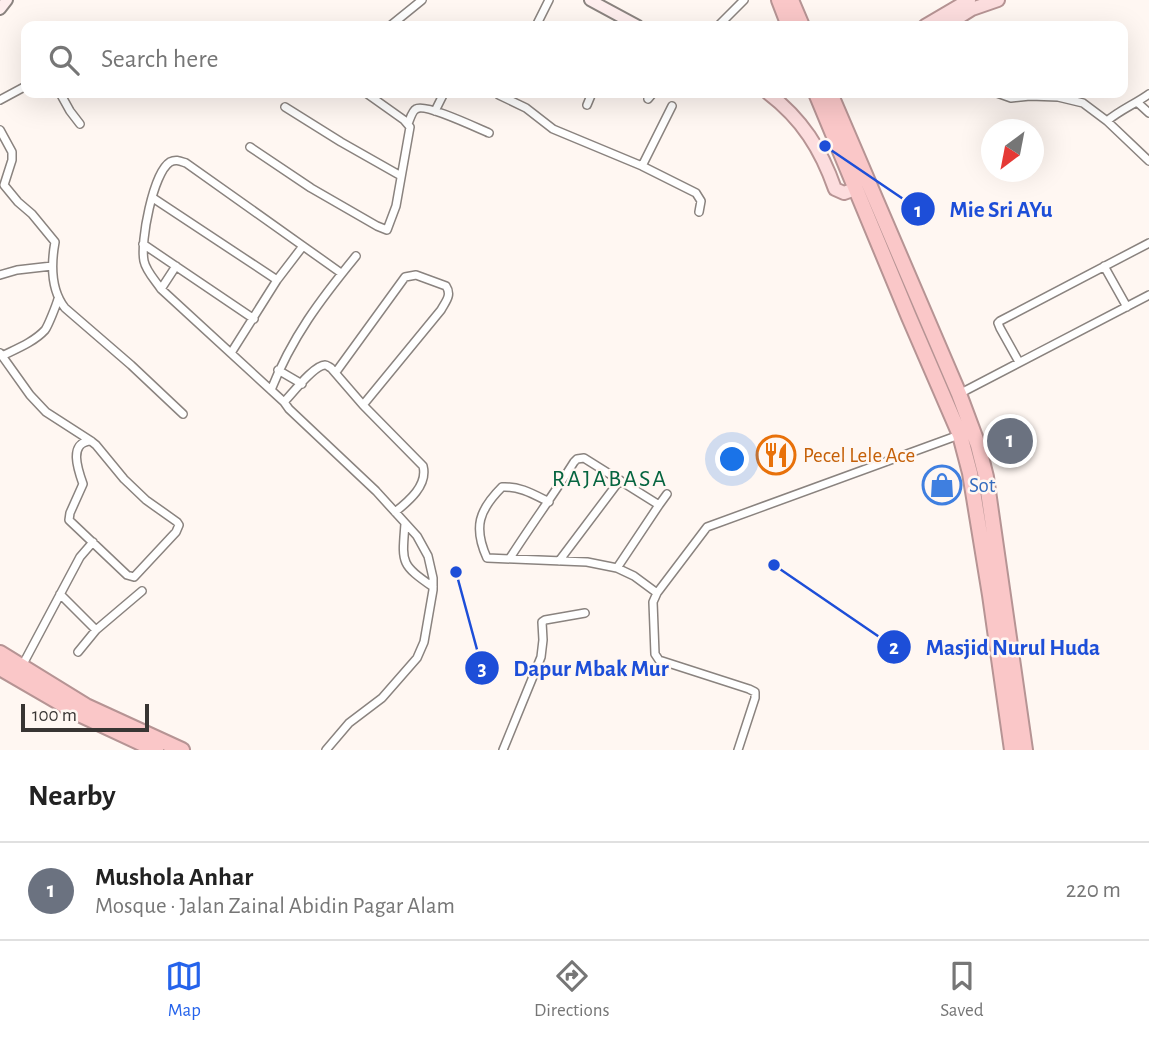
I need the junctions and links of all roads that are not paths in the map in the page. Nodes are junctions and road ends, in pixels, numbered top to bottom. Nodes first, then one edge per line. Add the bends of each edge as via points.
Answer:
1 (7, 0) edge
2 (422, 0) edge
3 (549, 0) edge
4 (590, 0) edge
5 (744, 0) edge
6 (779, 0) edge
7 (791, 0) edge
8 (969, 0) edge
9 (998, 0) edge
10 (0, 9) edge
11 (396, 21) edge
12 (538, 21) edge
13 (623, 21) edge
14 (723, 21) edge
15 (797, 21) edge
16 (799, 21) edge
17 (933, 21) edge
18 (953, 21) edge
19 (21, 89) edge
20 (1149, 94) edge
21 (63, 98) edge
22 (373, 98) edge
23 (442, 98) edge
24 (507, 98) edge
25 (590, 98) edge
26 (774, 98) edge
27 (818, 98) edge
28 (833, 98) edge
29 (1064, 98) edge
30 (0, 100) edge
31 (1137, 103) junction
32 (587, 105) dead end
33 (672, 106) dead end
34 (285, 107) dead end
35 (435, 111) junction
36 (1149, 113) edge
37 (1107, 121) junction
38 (80, 124) dead end
39 (408, 124) junction
40 (0, 130) edge
41 (489, 133) dead end
42 (250, 147) dead end
43 (1149, 161) edge
44 (642, 166) junction
45 (401, 176) junction
46 (855, 189) junction
47 (8, 190) junction
48 (0, 197) edge
49 (153, 198) junction
50 (699, 212) dead end
51 (1149, 243) edge
52 (143, 244) junction
53 (303, 246) junction
54 (356, 256) dead end
55 (52, 266) junction
56 (176, 266) junction
57 (1104, 266) junction
58 (341, 273) junction
59 (0, 275) edge
60 (277, 280) junction
61 (161, 289) junction
62 (1149, 295) edge
63 (58, 299) junction
64 (1127, 307) junction
65 (254, 319) junction
66 (231, 353) junction
67 (1, 355) edge
68 (1019, 362) junction
69 (278, 370) junction
70 (336, 372) junction
71 (302, 384) junction
72 (271, 390) junction
73 (959, 394) junction
74 (284, 402) junction
75 (363, 405) junction
76 (183, 414) dead end
77 (960, 435) junction
78 (91, 441) junction
79 (620, 480) junction
80 (667, 494) dead end
81 (549, 502) junction
82 (659, 505) junction
83 (395, 512) junction
84 (405, 524) junction
85 (93, 541) junction
86 (510, 558) junction
87 (559, 561) junction
88 (617, 568) junction
89 (433, 587) junction
90 (142, 592) dead end
91 (657, 593) junction
92 (60, 594) junction
93 (585, 613) dead end
94 (96, 630) junction
95 (78, 652) dead end
96 (0, 653) edge
97 (22, 667) junction
98 (0, 668) edge
99 (1000, 672) junction
100 (1012, 704) junction
101 (156, 750) edge
102 (182, 750) edge
103 (326, 750) edge
104 (503, 750) edge
105 (738, 750) edge
106 (1002, 750) edge
107 (1012, 750) edge
108 (1025, 750) edge

1 - 10 street
2 - 11 street
3 - 12 street
4 - 13 street
5 - 14 street
6 - 15 highway
7 - 16 highway
8 - 17 main road
9 - 18 main road
19 - 30 street
20 - 31 street
21 - 38 street
22 - 39 street
23 - 35 street
24 - 44 street via 552,129
25 - 32 street
26 - 46 main road via 799,122 820,153 836,190
27 - 46 highway
28 - 73 highway
29 - 37 street via 1088,105
31 - 36 street
31 - 37 street
33 - 44 street
34 - 45 street
35 - 39 street via 417,108
35 - 41 street
37 - 43 street
39 - 45 street
40 - 47 street via 12,152 4,183
42 - 45 street via 311,188 387,229
44 - 50 street via 696,193 701,201
46 - 77 highway
47 - 48 street
47 - 55 street via 55,242
49 - 52 street
49 - 53 street via 167,165 178,160
49 - 60 street
51 - 57 street
52 - 56 street
52 - 61 street via 144,263
53 - 58 street
53 - 60 street
54 - 58 street
55 - 59 street
55 - 63 street
56 - 61 street
56 - 65 street
57 - 64 street
57 - 68 street via 998,323
58 - 69 street via 300,328
60 - 65 street
61 - 66 street
62 - 64 street
63 - 67 street via 47,328 24,346
63 - 76 street
64 - 68 street
65 - 66 street
66 - 72 street
67 - 78 street via 46,412
68 - 73 street
69 - 71 street
69 - 72 street
70 - 71 street via 325,365 318,367
70 - 75 street
70 - 75 street via 405,277 416,275 446,286 449,296 441,310
71 - 74 street
72 - 74 street
73 - 100 highway via 986,477
74 - 83 street
75 - 83 street via 423,466 419,487
77 - 91 street via 707,527
77 - 99 highway via 970,473
78 - 85 street via 77,449 83,484 69,520
78 - 85 street via 124,479 179,525 134,577
79 - 81 street via 584,458 577,459
79 - 82 street
79 - 87 street
80 - 82 street
81 - 86 street
81 - 86 street via 513,486 502,487 492,497 479,531 488,558
82 - 88 street
83 - 84 street
84 - 89 street via 428,555
84 - 89 street via 405,563
85 - 92 street
86 - 87 street
87 - 88 street
88 - 91 street
89 - 103 street via 417,657 382,698 349,723
90 - 94 street
91 - 105 street via 652,607 659,660 755,692
92 - 94 street
92 - 97 street
93 - 104 street via 542,622 541,657
94 - 95 street
96 - 97 highway
97 - 102 highway via 86,706
98 - 101 highway via 81,715
99 - 100 highway
99 - 106 highway via 997,697
100 - 107 highway
100 - 108 highway

